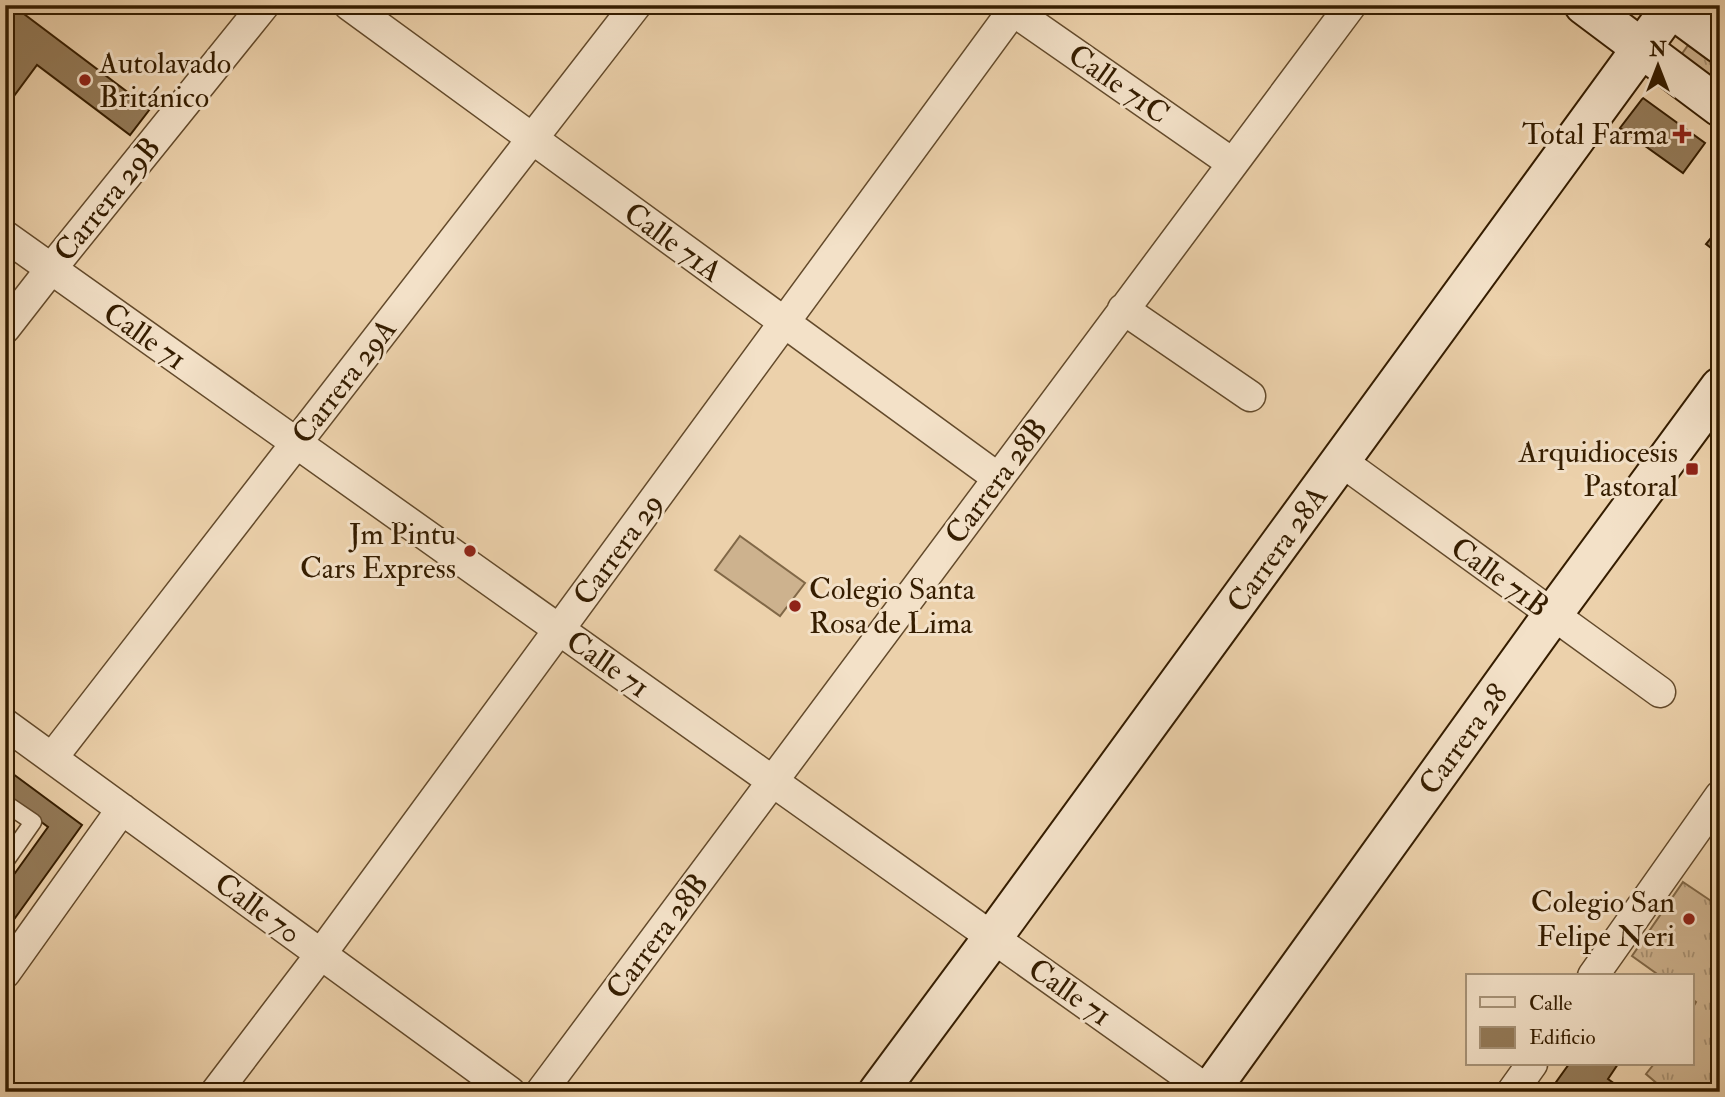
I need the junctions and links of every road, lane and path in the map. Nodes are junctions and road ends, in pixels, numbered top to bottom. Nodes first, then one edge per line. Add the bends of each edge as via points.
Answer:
1 (264, 5) edge
2 (349, 5) edge
3 (636, 5) edge
4 (1351, 5) edge
5 (1584, 5) edge
6 (1671, 6) edge
7 (1012, 7) edge
8 (1720, 44) edge
9 (1642, 48) junction
10 (1720, 107) edge
11 (533, 139) junction
12 (1232, 163) junction
13 (5, 236) edge
14 (51, 269) junction
15 (1123, 309) junction
16 (784, 323) junction
17 (5, 328) edge
18 (1720, 387) edge
19 (1250, 396) dead end
20 (296, 443) junction
21 (1341, 461) junction
22 (998, 478) junction
23 (1553, 614) junction
24 (559, 629) junction
25 (1660, 692) dead end
26 (5, 724) edge
27 (52, 758) junction
28 (772, 781) junction
29 (1720, 796) edge
30 (5, 803) edge
31 (122, 809) junction
32 (5, 862) edge
33 (993, 937) junction
34 (321, 954) junction
35 (5, 973) edge
36 (1594, 974) edge
37 (1531, 1066) edge
38 (216, 1092) edge
39 (510, 1092) edge
40 (541, 1092) edge
41 (878, 1092) edge
42 (1210, 1092) edge
43 (1512, 1092) edge

1 - 14 street, Carrera 29B
2 - 11 street, Calle 71A
3 - 11 street, Carrera 29A
4 - 12 street, Carrera 28B
5 - 9 street
6 - 8 street
6 - 9 street, Carrera 28A
7 - 12 street, Calle 71C
7 - 16 street, Carrera 29
9 - 10 street
9 - 21 street, Carrera 28A
11 - 16 street, Calle 71A
11 - 20 street, Carrera 29A
12 - 15 street, Carrera 28B
13 - 14 street, Calle 71
14 - 17 street, Carrera 29B
14 - 20 street, Calle 71
15 - 19 street
15 - 22 street, Carrera 28B
16 - 22 street, Calle 71A
16 - 24 street, Carrera 29
18 - 23 street, Carrera 28
20 - 24 street, Calle 71
20 - 27 street, Carrera 29A
21 - 23 street, Calle 71B
21 - 33 street, Carrera 28A
22 - 28 street, Carrera 28B
23 - 25 street, Calle 71B
23 - 42 street, Carrera 28
24 - 28 street, Calle 71
24 - 34 street, Carrera 29
26 - 27 street, Calle 70
27 - 31 street, Calle 70
28 - 33 street, Calle 71
28 - 40 street, Carrera 28B
29 - 36 street
30 - 32 lane via 33,822
31 - 34 street, Calle 70
31 - 35 street
33 - 41 street, Carrera 28A
33 - 42 street, Calle 71
34 - 38 street, Carrera 29
34 - 39 street, Calle 70
37 - 43 street

